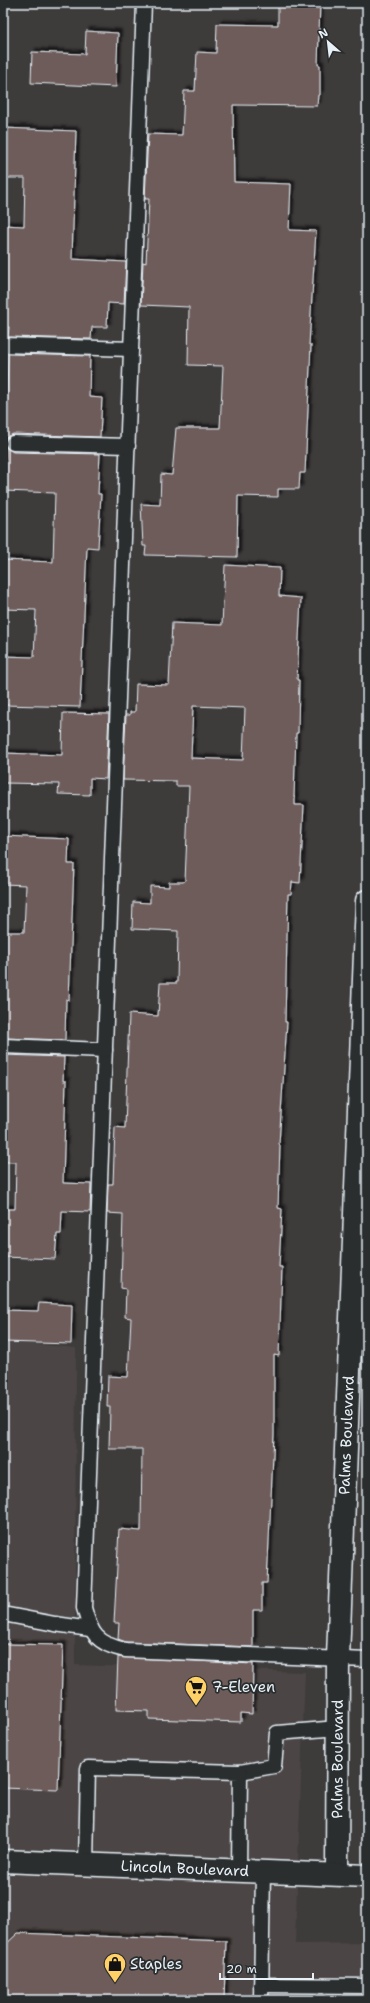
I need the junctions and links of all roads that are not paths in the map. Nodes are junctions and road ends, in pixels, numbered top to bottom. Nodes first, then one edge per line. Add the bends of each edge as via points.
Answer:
1 (144, 3) edge
2 (3, 345) edge
3 (131, 349) junction
4 (13, 443) dead end
5 (128, 446) junction
6 (367, 901) edge
7 (3, 1046) edge
8 (105, 1050) junction
9 (3, 1614) edge
10 (90, 1629) junction
11 (338, 1658) junction
12 (367, 1660) edge
13 (338, 1728) junction
14 (240, 1772) junction
15 (3, 1861) edge
16 (86, 1864) junction
17 (239, 1871) junction
18 (263, 1871) junction
19 (337, 1874) junction
20 (367, 1876) edge
21 (261, 1985) junction
22 (367, 1986) edge
23 (261, 2000) edge

1 - 3 lane
2 - 3 lane
3 - 5 lane
4 - 5 lane
5 - 8 lane
6 - 11 main road, Palms Boulevard
7 - 8 lane
8 - 10 lane via 84,1608
9 - 10 lane
10 - 11 lane via 102,1641 125,1650
11 - 12 lane
11 - 13 main road, Palms Boulevard
13 - 14 lane via 277,1733 274,1766
13 - 19 main road, Palms Boulevard
14 - 16 lane via 88,1768
14 - 17 lane
15 - 16 main road, Lincoln Boulevard
16 - 17 main road, Lincoln Boulevard
17 - 18 main road, Lincoln Boulevard
18 - 19 main road, Lincoln Boulevard
18 - 21 lane
19 - 20 main road, Lincoln Boulevard
21 - 22 lane
21 - 23 lane

